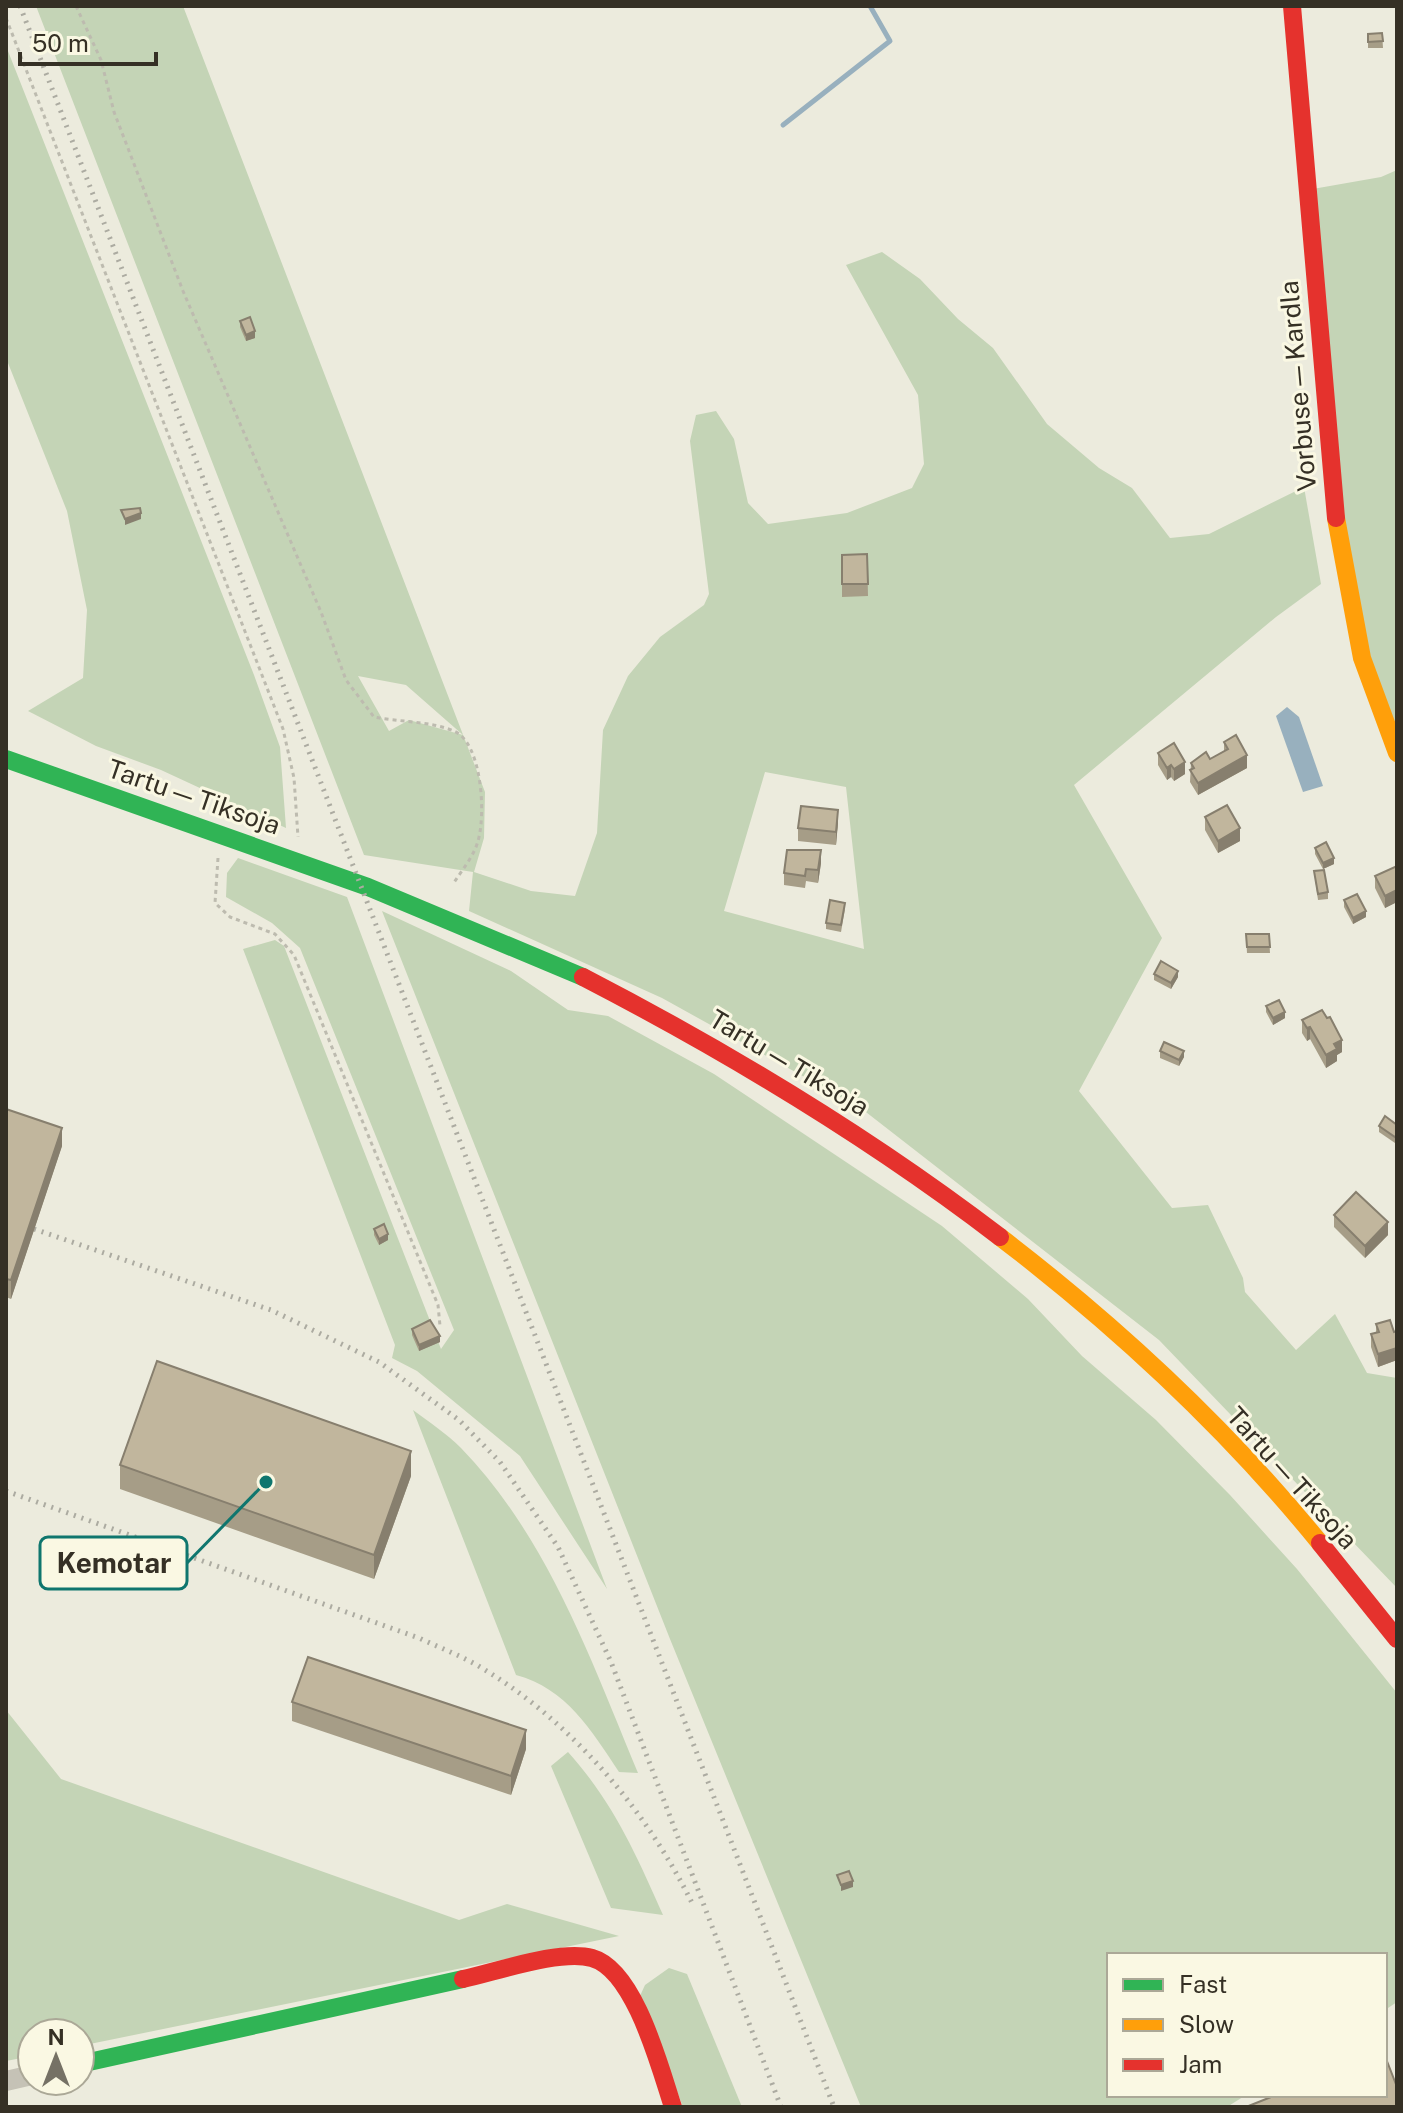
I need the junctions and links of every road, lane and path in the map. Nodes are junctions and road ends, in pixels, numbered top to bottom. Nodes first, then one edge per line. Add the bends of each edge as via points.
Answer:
1 (76, 6) edge
2 (1292, 6) edge
3 (6, 18) edge
4 (1397, 753) edge
5 (6, 759) edge
6 (223, 835) junction
7 (295, 860) junction
8 (453, 884) dead end
9 (440, 1326) dead end
10 (1397, 1639) edge
11 (96, 2060) edge
12 (673, 2107) edge

1 - 8 path via 101,60 114,112 183,291 346,680 374,717 457,732 472,748 482,823 478,842
2 - 4 main road, Vorbuse — Kardla via 1332,487 1357,650
3 - 7 path via 283,729 299,823
5 - 6 main road, Tartu — Tiksoja
6 - 7 main road, Tartu — Tiksoja
6 - 9 path via 215,903 230,917 275,934 294,955 438,1305
7 - 10 main road, Tartu — Tiksoja via 531,954 653,1012 800,1094 908,1168 1102,1321 1201,1415 1302,1522
11 - 12 main road via 557,1958 594,1958 613,1972 634,2003

